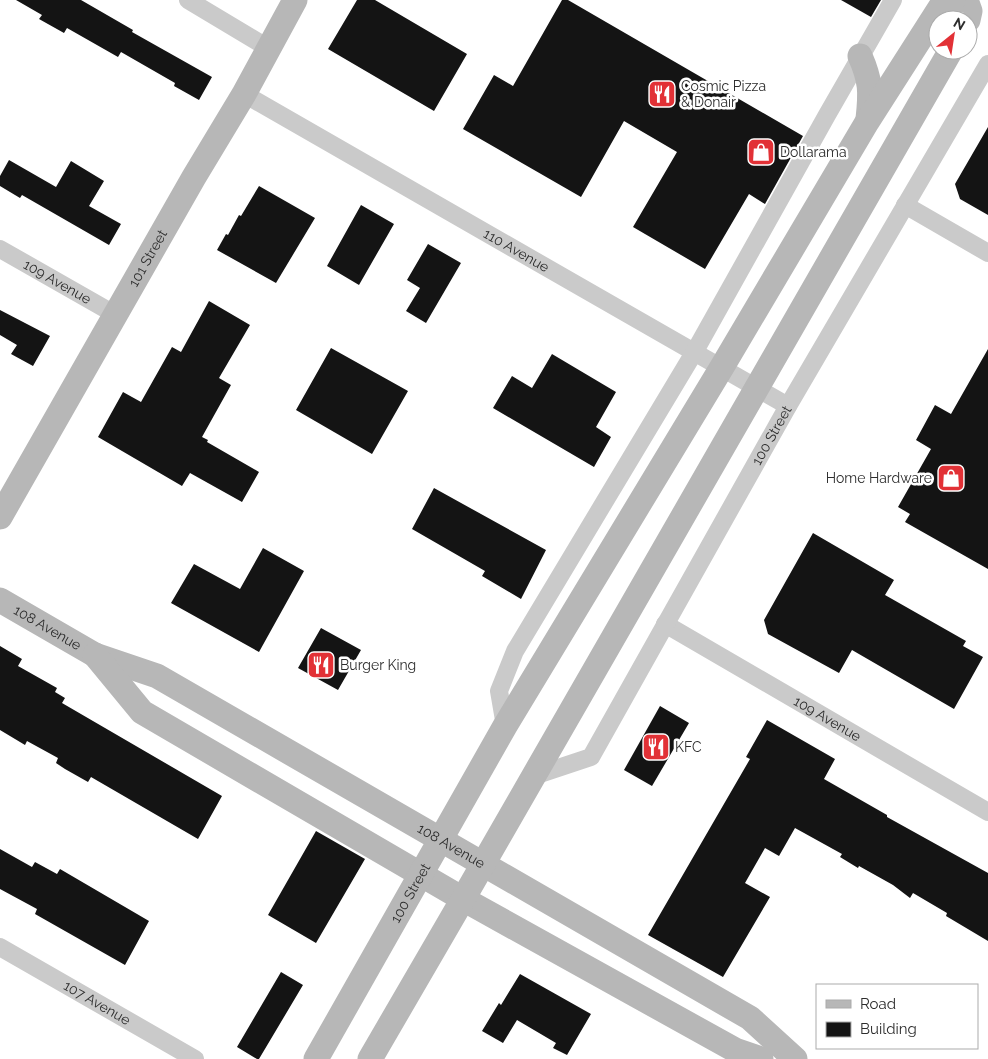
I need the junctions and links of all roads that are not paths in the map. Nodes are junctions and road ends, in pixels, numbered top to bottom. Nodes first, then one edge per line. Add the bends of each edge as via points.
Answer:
1 (188, 0) edge
2 (296, 0) edge
3 (893, 0) edge
4 (953, 0) edge
5 (268, 48) junction
6 (860, 56) junction
7 (945, 60) edge
8 (988, 64) edge
9 (244, 94) junction
10 (868, 122) junction
11 (906, 205) junction
12 (0, 249) edge
13 (988, 253) edge
14 (116, 315) junction
15 (695, 352) junction
16 (722, 367) junction
17 (758, 388) junction
18 (788, 406) junction
19 (0, 517) edge
20 (0, 600) edge
21 (665, 624) junction
22 (94, 655) junction
23 (505, 726) junction
24 (534, 776) junction
25 (988, 812) edge
26 (440, 840) junction
27 (482, 864) junction
28 (421, 875) junction
29 (463, 900) junction
30 (0, 947) edge
31 (195, 1059) edge
32 (316, 1059) edge
33 (370, 1059) edge
34 (761, 1059) edge
35 (795, 1059) edge

1 - 5 street
2 - 5 main road, 101 Street
3 - 6 street
4 - 10 main road, 100 Street via 944,3
5 - 9 main road, 101 Street
6 - 10 main road via 871,92
6 - 15 street
7 - 17 main road
8 - 11 street, 100 Street
9 - 14 main road, 101 Street
9 - 15 street, 110 Avenue
10 - 16 main road, 100 Street
11 - 13 street
11 - 18 street, 100 Street
12 - 14 street, 109 Avenue
14 - 19 main road, 101 Street
15 - 16 street, 110 Avenue
15 - 23 street via 514,651 499,691
16 - 17 street, 110 Avenue
16 - 23 main road, 100 Street
17 - 18 street, 110 Avenue
17 - 24 main road
18 - 21 street, 100 Street
20 - 22 main road, 108 Avenue
21 - 24 street, 100 Street via 591,757
21 - 25 street, 109 Avenue
22 - 26 main road, 108 Avenue via 157,676
22 - 28 main road, 108 Avenue via 142,712
23 - 26 main road, 100 Street
24 - 27 main road
26 - 27 main road, 108 Avenue
26 - 28 main road, 100 Street
27 - 29 main road
27 - 35 main road, 108 Avenue via 750,1018
28 - 29 main road, 108 Avenue
28 - 32 main road, 100 Street
29 - 33 main road
29 - 34 main road, 108 Avenue via 735,1050
30 - 31 street, 107 Avenue

